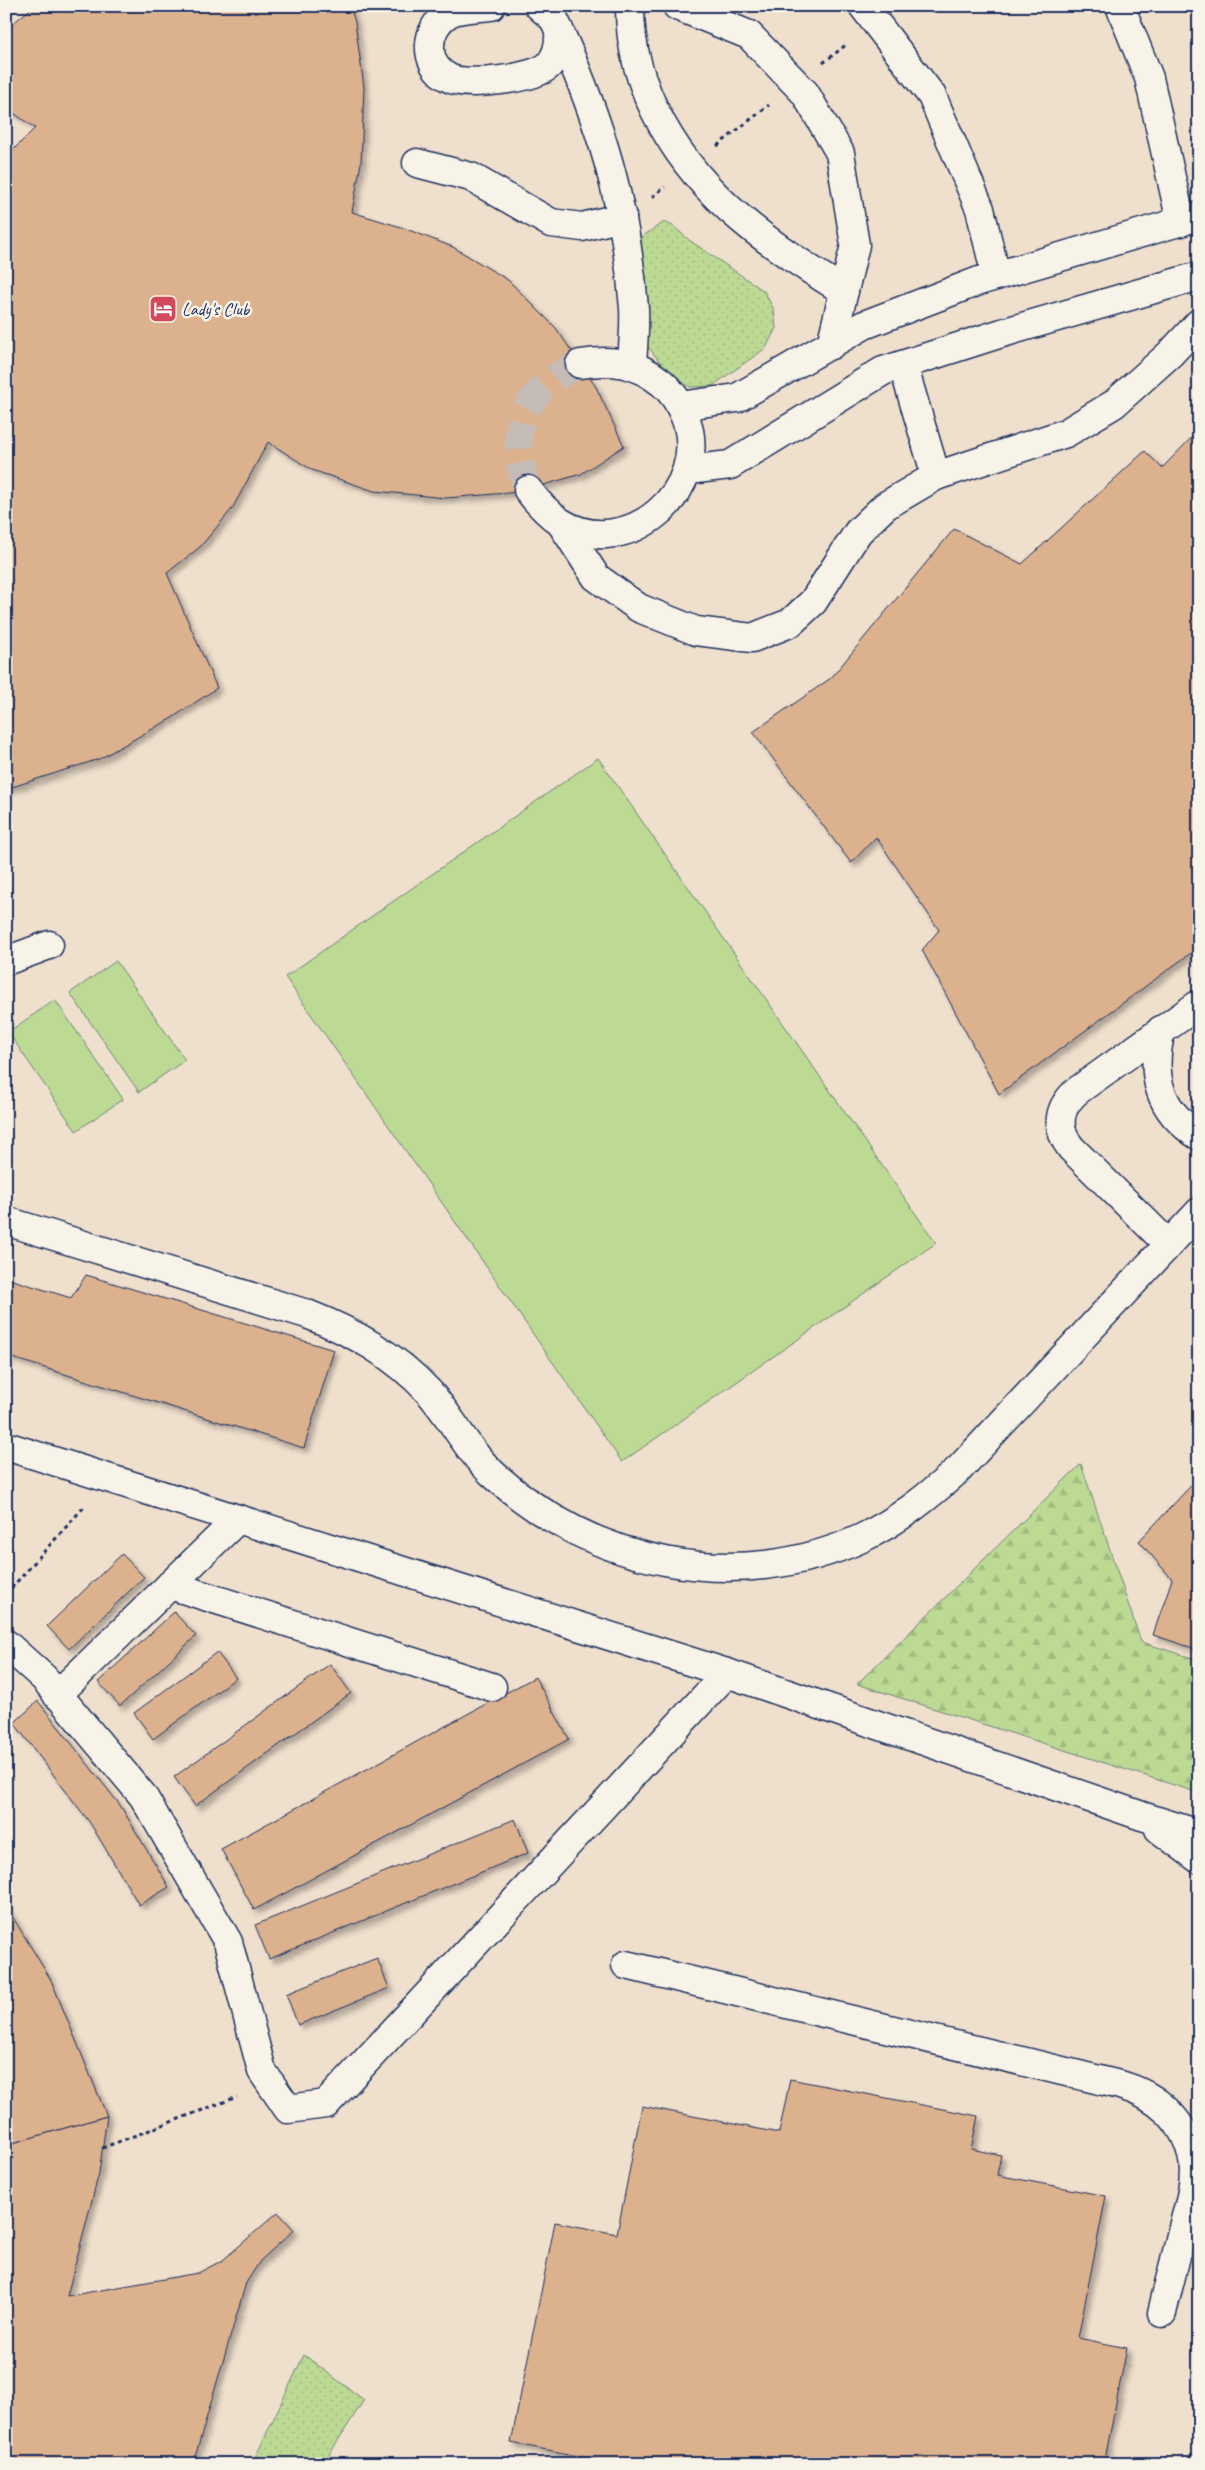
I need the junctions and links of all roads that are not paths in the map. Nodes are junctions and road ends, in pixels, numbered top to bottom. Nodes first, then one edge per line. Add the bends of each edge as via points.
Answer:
1 (491, 6) edge
2 (540, 6) edge
3 (630, 6) edge
4 (677, 6) edge
5 (1120, 6) edge
6 (869, 14) edge
7 (559, 30) junction
8 (417, 163) dead end
9 (622, 217) junction
10 (1190, 219) edge
11 (996, 276) junction
12 (1199, 276) edge
13 (844, 291) junction
14 (1199, 323) edge
15 (831, 345) junction
16 (580, 364) tunnel mouth
17 (632, 365) junction
18 (902, 365) junction
19 (680, 406) junction
20 (688, 470) junction
21 (936, 476) junction
22 (528, 490) tunnel mouth
23 (561, 523) junction
24 (49, 945) dead end
25 (6, 961) edge
26 (1199, 1004) edge
27 (1161, 1030) junction
28 (1199, 1136) edge
29 (1199, 1212) edge
30 (6, 1221) edge
31 (1168, 1244) junction
32 (6, 1446) edge
33 (238, 1519) junction
34 (170, 1585) junction
35 (6, 1644) edge
36 (728, 1673) junction
37 (492, 1687) dead end
38 (57, 1695) junction
39 (1142, 1816) junction
40 (1199, 1834) edge
41 (1199, 1859) edge
42 (626, 1965) dead end
43 (1193, 2141) edge
44 (1162, 2313) dead end

1 - 7 street via 452,12 434,27 430,38 432,61 448,78 470,82 538,72 556,55 560,43
2 - 7 street via 554,19
3 - 13 street via 630,26 639,77 663,128 690,167 740,219 793,259
4 - 13 street via 749,35 805,93 840,153 855,245
5 - 10 street via 1149,78
6 - 11 street via 932,96 980,209
7 - 9 street via 594,112
8 - 9 street via 470,177 551,223 582,227
9 - 17 street via 634,310
10 - 11 street
11 - 15 street via 864,326
12 - 18 street
13 - 15 street
14 - 21 street via 1114,404 1066,433
15 - 19 street via 738,398
16 - 17 street via 605,360
17 - 19 street via 668,388
18 - 20 street via 883,371 730,465
18 - 21 street
19 - 20 street via 688,426 691,448
20 - 23 street via 676,495 658,515 634,528 606,534 583,532
21 - 23 street via 885,506 858,532 813,602 790,623 752,638 696,631 639,608 596,577
22 - 23 street via 542,509
24 - 25 street
26 - 27 street
27 - 28 street via 1156,1051 1161,1093 1171,1111
27 - 31 street via 1067,1100 1059,1124 1070,1148
29 - 31 street
30 - 31 street via 307,1314 341,1328 373,1345 403,1367 429,1393 465,1444 491,1473 555,1521 627,1553 666,1563 706,1567 746,1567 824,1552 862,1538 921,1502 959,1469
32 - 33 street
33 - 34 street
33 - 36 street
34 - 37 street
34 - 38 street
35 - 38 street via 44,1678
36 - 38 street via 326,2104 288,2109 262,2071 228,1942 143,1796
36 - 39 street
39 - 40 street
39 - 41 street
42 - 43 street via 1138,2090 1168,2111
43 - 44 street via 1191,2194

